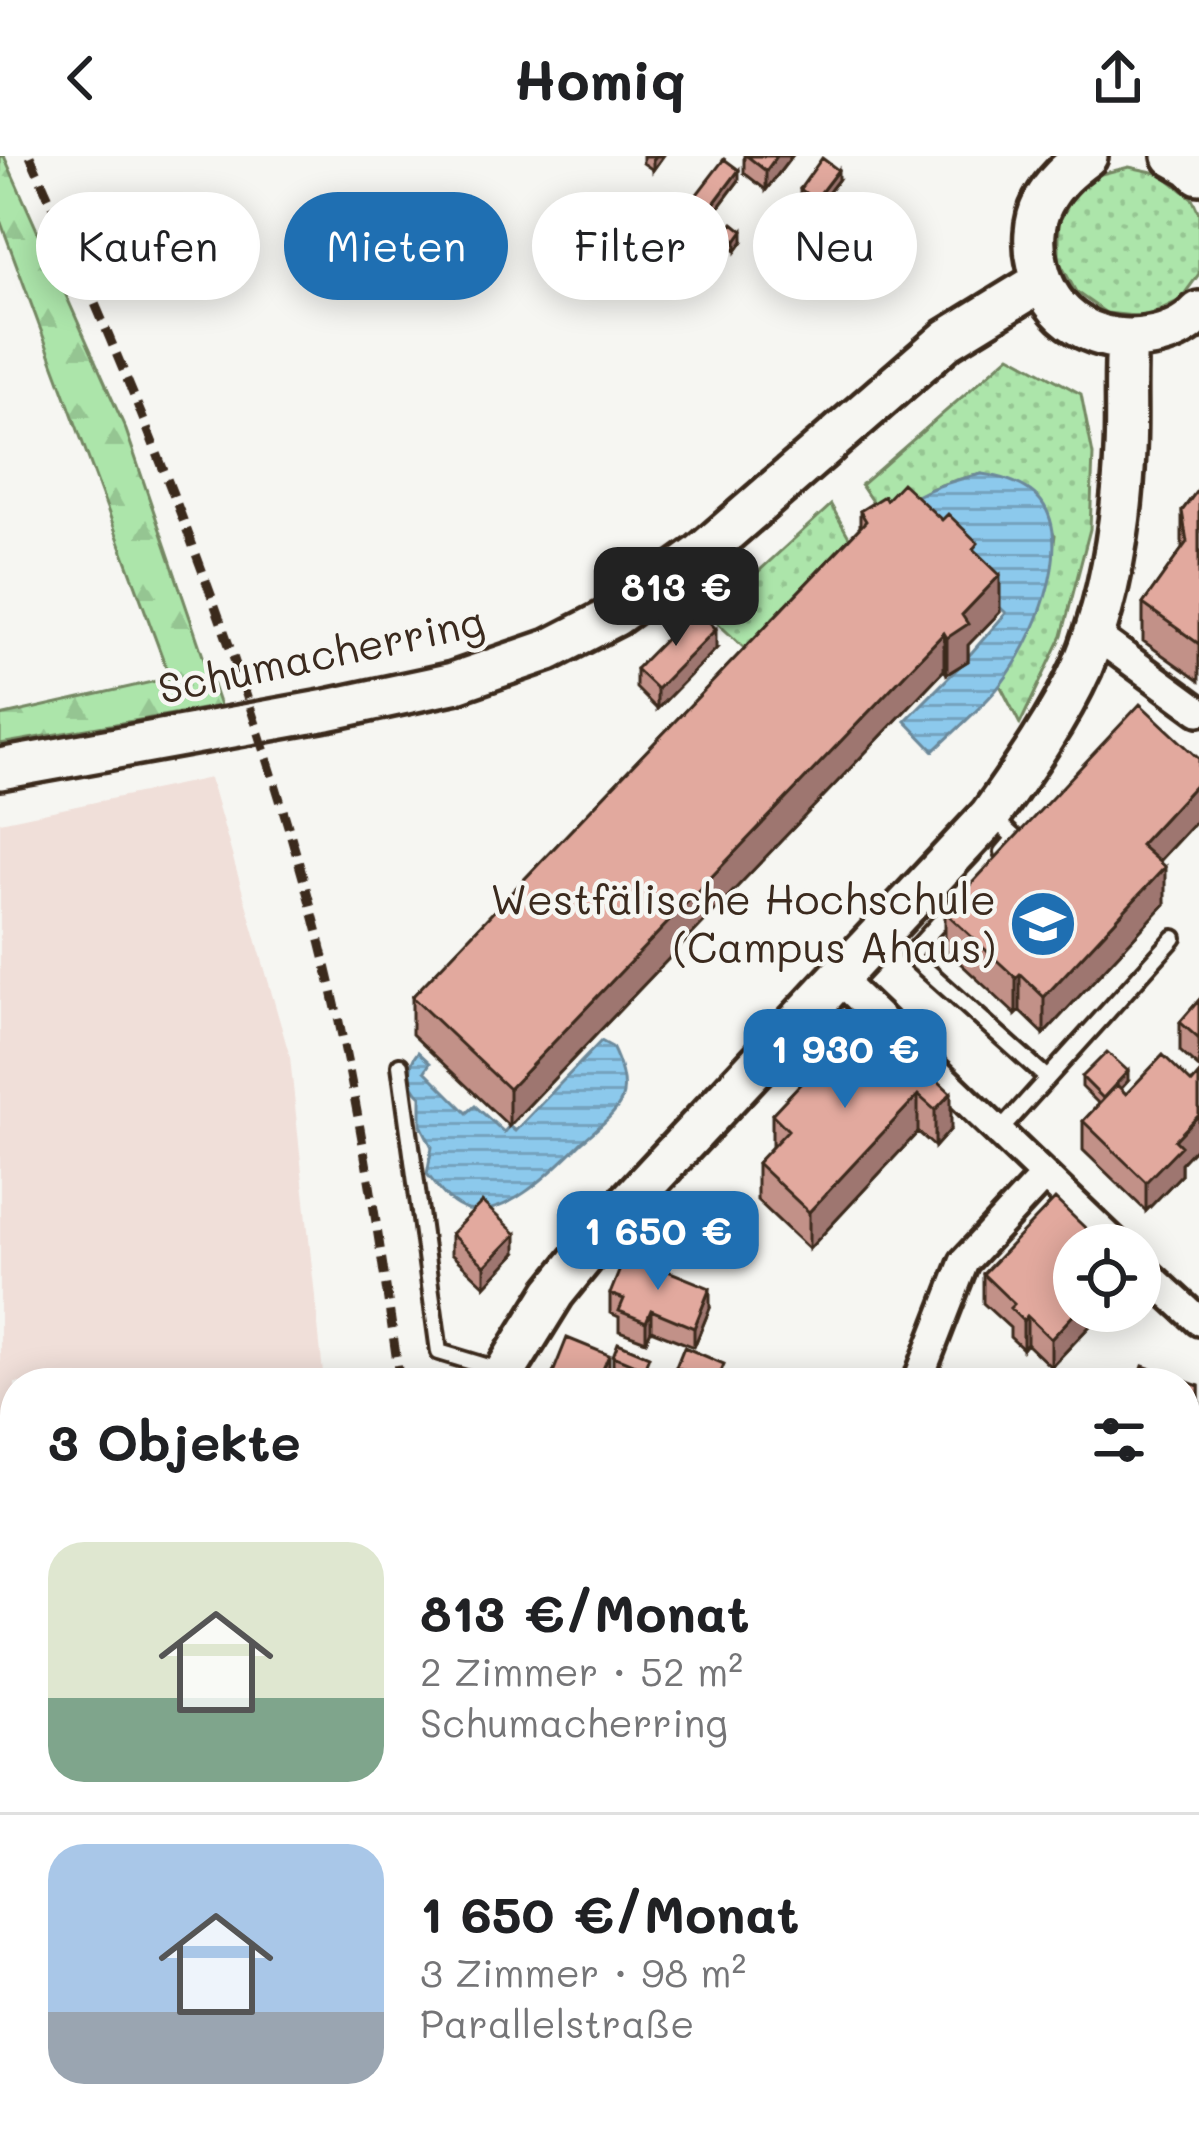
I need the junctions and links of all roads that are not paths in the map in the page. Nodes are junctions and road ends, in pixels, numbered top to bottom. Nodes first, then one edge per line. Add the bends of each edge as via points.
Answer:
1 (1173, 156) edge
2 (1062, 162) edge
3 (1199, 174) edge
4 (1041, 282) junction
5 (1199, 312) edge
6 (1127, 341) junction
7 (1094, 634) junction
8 (1199, 711) edge
9 (0, 769) edge
10 (990, 815) junction
11 (985, 872) edge
12 (970, 888) edge
13 (1174, 938) dead end
14 (838, 978) junction
15 (400, 1065) dead end
16 (1047, 1078) junction
17 (999, 1132) junction
18 (1044, 1176) junction
19 (1095, 1224) edge
20 (1161, 1286) edge
21 (1199, 1321) edge
22 (480, 1368) edge
23 (508, 1368) edge
24 (923, 1368) edge

1 - 3 main road
2 - 4 main road via 1033,245
4 - 6 main road via 1079,326
4 - 9 main road, Schumacherring via 948,339 700,555 615,616 549,650 453,683
5 - 6 main road via 1166,334
6 - 7 main road via 1117,530
7 - 8 street
7 - 10 main road via 1042,742
10 - 11 lane via 1015,838
10 - 14 main road
12 - 16 lane via 910,955
13 - 16 lane
14 - 17 street
14 - 23 main road via 618,1214 554,1293
15 - 22 lane via 440,1352
16 - 17 lane
17 - 18 street
18 - 19 street
18 - 24 street via 964,1262
20 - 21 street

